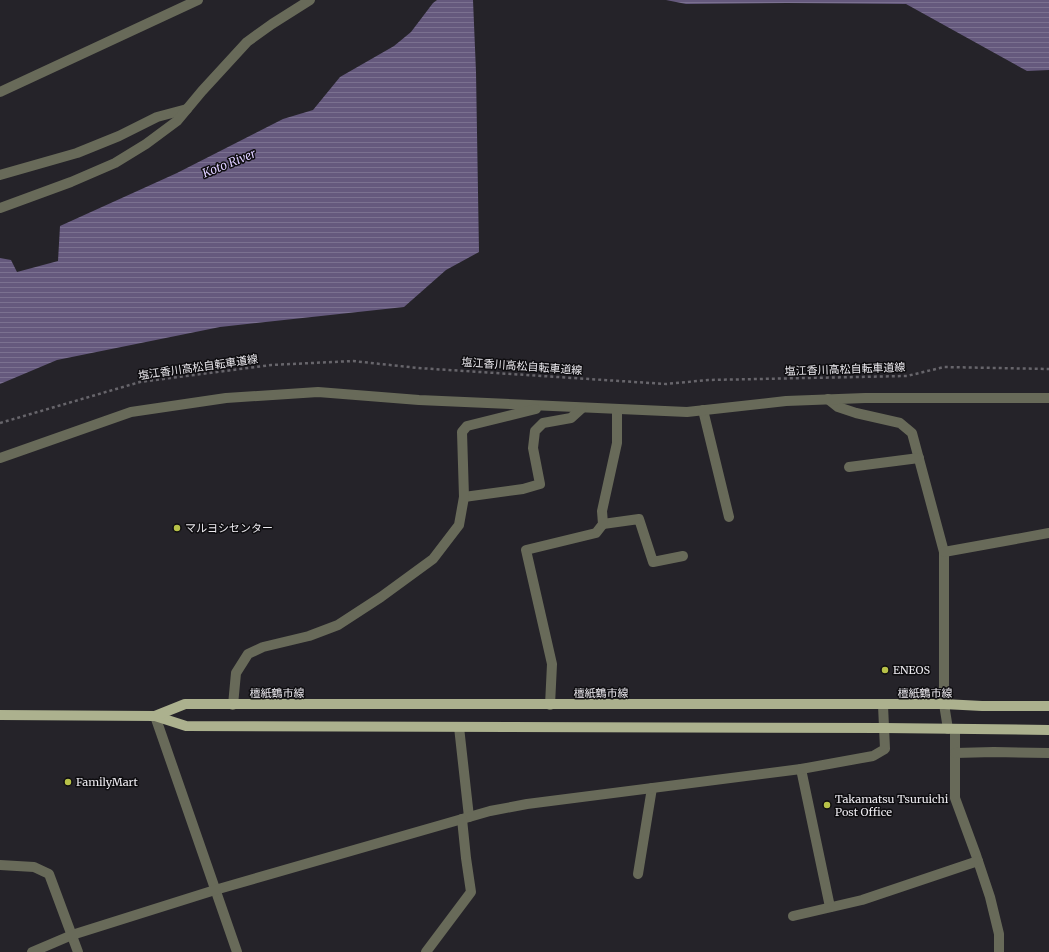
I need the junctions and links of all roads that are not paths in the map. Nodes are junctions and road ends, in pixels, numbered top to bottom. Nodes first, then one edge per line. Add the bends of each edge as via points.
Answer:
1 (198, 0) edge
2 (310, 0) edge
3 (0, 92) edge
4 (186, 109) junction
5 (0, 174) edge
6 (0, 208) edge
7 (1049, 398) edge
8 (828, 399) junction
9 (545, 406) junction
10 (582, 408) junction
11 (617, 409) junction
12 (704, 410) junction
13 (0, 458) edge
14 (919, 458) junction
15 (849, 467) dead end
16 (464, 496) junction
17 (729, 517) dead end
18 (603, 524) junction
19 (1049, 533) edge
20 (944, 552) junction
21 (683, 556) dead end
22 (944, 704) junction
23 (233, 705) junction
24 (550, 705) junction
25 (884, 705) junction
26 (1049, 706) edge
27 (0, 715) edge
28 (155, 716) junction
29 (459, 727) junction
30 (884, 728) junction
31 (952, 729) junction
32 (1049, 730) edge
33 (955, 753) junction
34 (1049, 753) edge
35 (801, 769) junction
36 (652, 788) junction
37 (466, 818) junction
38 (978, 861) junction
39 (0, 865) edge
40 (638, 874) dead end
41 (214, 890) junction
42 (830, 907) junction
43 (793, 916) dead end
44 (72, 935) junction
45 (32, 952) edge
46 (78, 952) edge
47 (237, 952) edge
48 (426, 952) edge
49 (999, 952) edge

1 - 3 street
2 - 4 street via 247,42
4 - 5 street via 157,117 77,153
4 - 6 street via 177,121 115,163
7 - 8 street
8 - 12 street via 786,400
8 - 14 street via 838,407 856,414 900,423 912,433
9 - 10 street
9 - 13 street via 318,392 226,398 131,412
9 - 16 street via 467,426 462,432
10 - 11 street
10 - 16 street via 571,418 543,423 535,431 533,448 540,484 523,489
11 - 12 street via 687,412
11 - 18 street via 617,443 602,511
12 - 17 street
14 - 15 street
14 - 20 street
16 - 23 street via 459,525 433,559 338,625 309,636 263,647 248,654 236,673
18 - 21 street via 639,519 653,562
18 - 24 street via 596,533 526,550 552,664
19 - 20 street
20 - 22 street
22 - 25 main road, 檀紙鶴市線
22 - 26 main road, 檀紙鶴市線
22 - 31 street
23 - 24 main road, 檀紙鶴市線
23 - 28 main road, 檀紙鶴市線 via 185,704
24 - 25 main road, 檀紙鶴市線
25 - 30 street
27 - 28 main road, 檀紙鶴市線
28 - 29 main road, 檀紙鶴市線 via 186,726
28 - 41 street
29 - 30 main road, 檀紙鶴市線
29 - 37 street
30 - 31 main road, 檀紙鶴市線
30 - 35 street via 885,749 873,756
31 - 32 main road, 檀紙鶴市線
31 - 33 street
33 - 34 street
33 - 38 street via 955,798
35 - 36 street
35 - 42 street
36 - 37 street via 527,804
36 - 40 street
37 - 41 street
37 - 48 street via 466,858 471,892
38 - 42 street via 862,900
38 - 49 street via 999,934
39 - 44 street via 34,867 49,874
41 - 44 street
41 - 47 street
42 - 43 street
44 - 45 street
44 - 46 street

